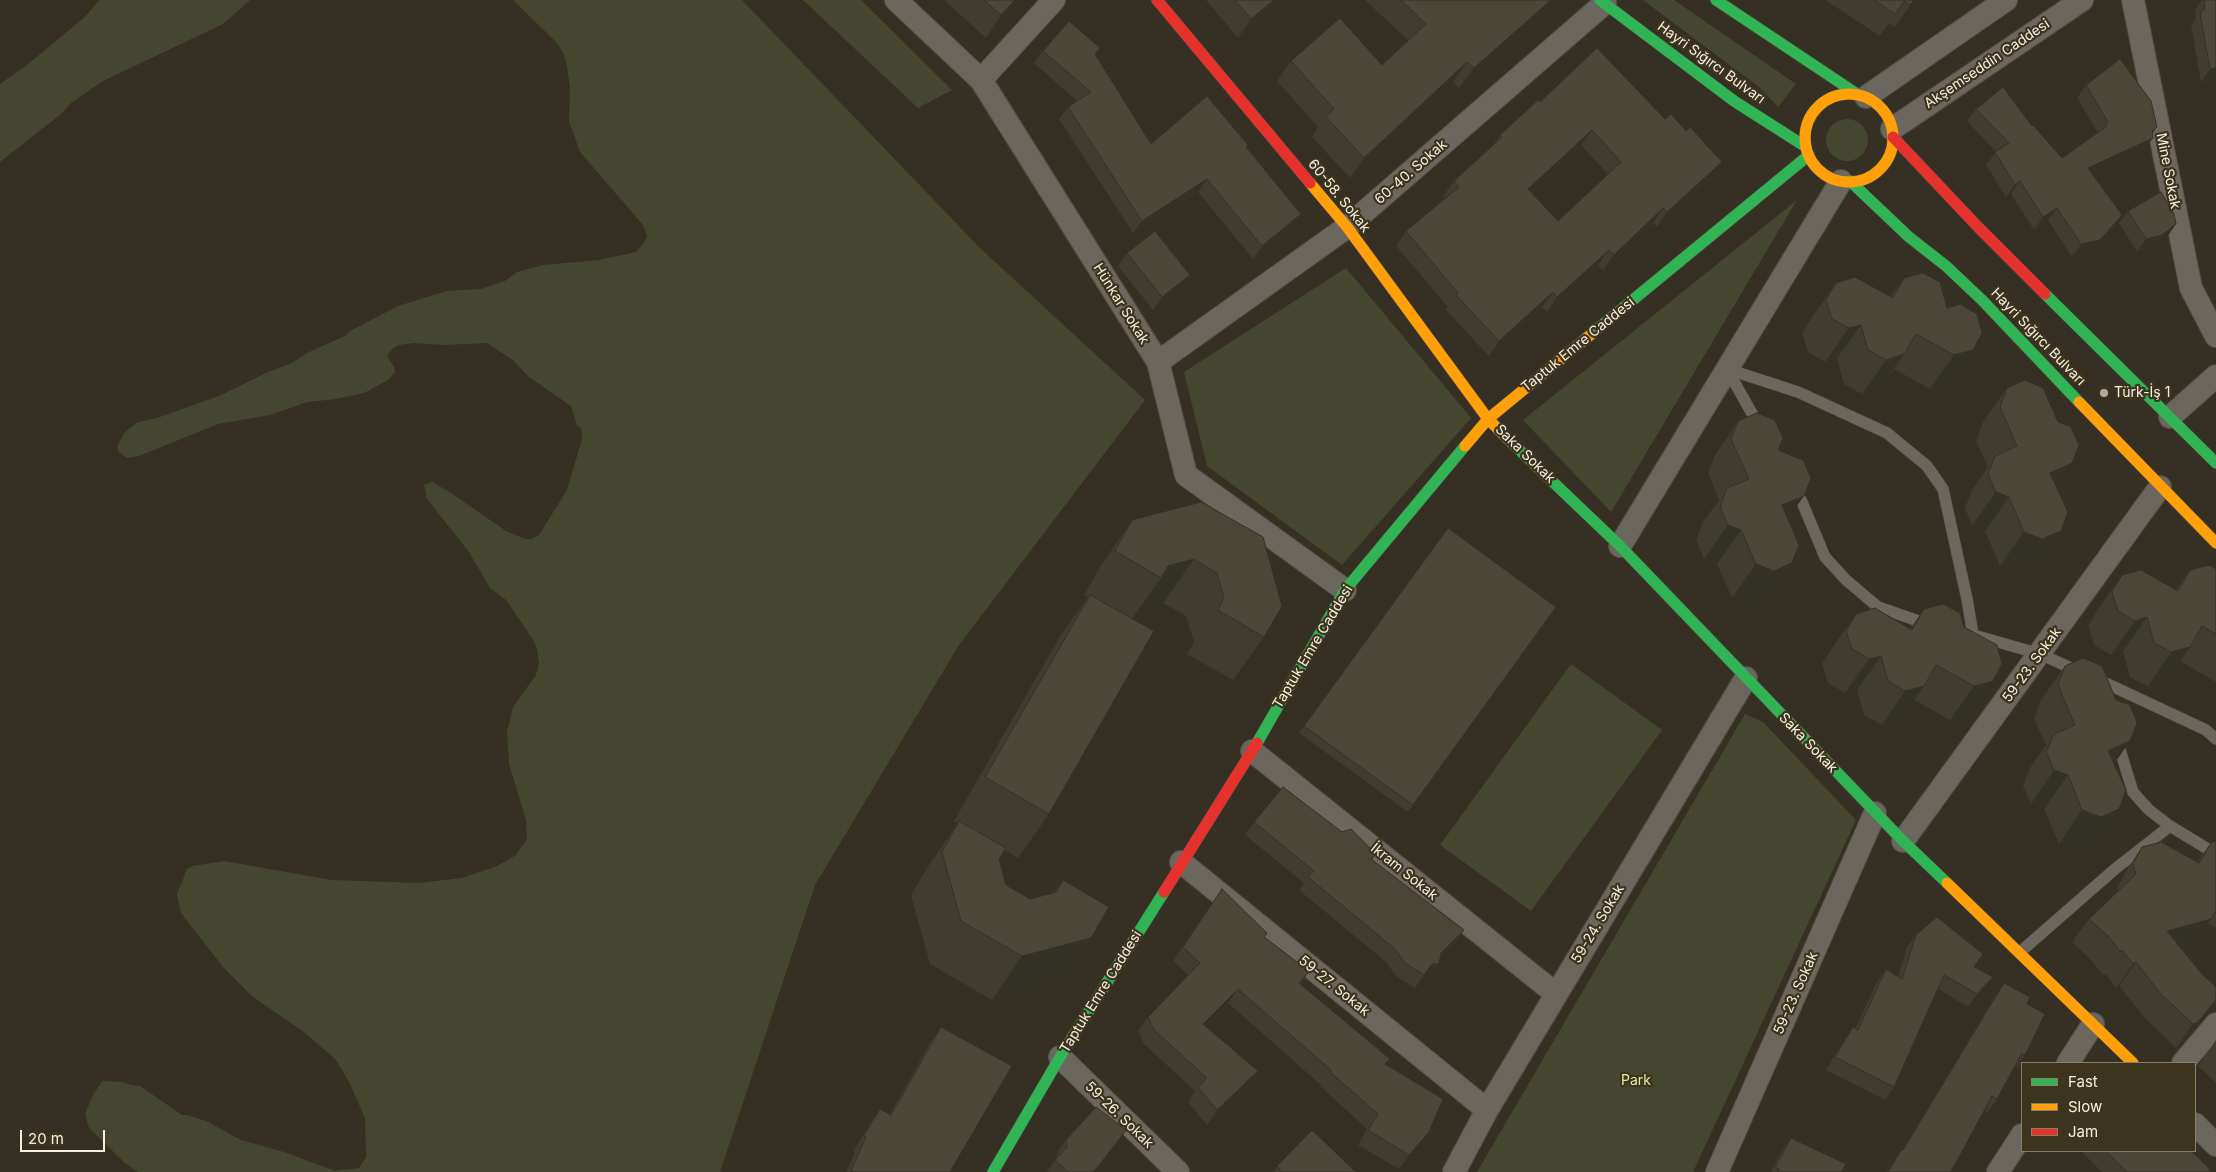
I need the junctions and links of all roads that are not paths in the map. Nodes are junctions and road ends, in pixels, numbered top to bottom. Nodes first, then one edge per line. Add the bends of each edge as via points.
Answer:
1 (896, 0) edge
2 (1054, 0) edge
3 (1157, 0) edge
4 (1716, 0) edge
5 (2006, 0) edge
6 (2082, 0) edge
7 (2133, 0) edge
8 (1602, 2) edge
9 (981, 80) junction
10 (1862, 96) junction
11 (1893, 133) junction
12 (1808, 151) junction
13 (1846, 181) junction
14 (1347, 227) junction
15 (2216, 336) edge
16 (1158, 362) junction
17 (1727, 370) junction
18 (2216, 376) edge
19 (2170, 417) junction
20 (1488, 419) junction
21 (1765, 436) edge
22 (2216, 463) edge
23 (1788, 478) edge
24 (2160, 487) junction
25 (2216, 543) edge
26 (1620, 546) junction
27 (1345, 590) junction
28 (1937, 626) edge
29 (1955, 630) edge
30 (1973, 635) junction
31 (2040, 654) junction
32 (1746, 678) junction
33 (2101, 681) junction
34 (2106, 698) edge
35 (2113, 725) edge
36 (2216, 738) edge
37 (1252, 751) junction
38 (1876, 813) junction
39 (2170, 826) junction
40 (1903, 841) junction
41 (2216, 854) edge
42 (1181, 862) junction
43 (2019, 953) junction
44 (1556, 994) junction
45 (2093, 1024) junction
46 (2216, 1024) edge
47 (1060, 1057) junction
48 (2069, 1062) edge
49 (2132, 1062) edge
50 (2184, 1062) edge
51 (1487, 1110) junction
52 (2196, 1125) edge
53 (2021, 1137) edge
54 (2216, 1145) edge
55 (993, 1172) edge
56 (1178, 1172) edge
57 (1454, 1172) edge
58 (1717, 1172) edge
59 (1998, 1172) edge

1 - 9 street, Hünkar Sokak
2 - 9 street
3 - 14 street, 60-58. Sokak
4 - 10 street
5 - 10 street
6 - 11 street, Akşemseddin Caddesi
7 - 15 street, Mine Sokak via 2191,288
8 - 12 street, Hayri Sığırcı Bulvarı via 1734,101
8 - 14 street, 60-40. Sokak
9 - 16 street, Hünkar Sokak
10 - 11 street via 1880,106
10 - 12 street via 1840,94 1818,107 1806,129
11 - 13 street via 1890,154 1881,168 1867,178
11 - 19 street via 1979,228
12 - 13 street via 1825,175
12 - 20 street, Taptuk Emre Caddesi
13 - 17 street
13 - 24 street, Hayri Sığırcı Bulvarı via 1982,300
14 - 16 street, 60-40. Sokak
14 - 20 street, 60-58. Sokak
16 - 27 street, Hünkar Sokak via 1186,475
17 - 21 lane
17 - 26 street
17 - 30 lane via 1798,392 1887,433 1927,466 1943,489
18 - 19 street
19 - 22 street
20 - 26 street, Saka Sokak
20 - 27 street, Taptuk Emre Caddesi
23 - 28 lane via 1826,557 1846,580 1878,607
24 - 25 street, Hayri Sığırcı Bulvarı
24 - 31 street, 59-23. Sokak
26 - 32 street, Saka Sokak
27 - 37 street, Taptuk Emre Caddesi
29 - 30 lane
30 - 31 lane
31 - 33 lane
31 - 40 street, 59-23. Sokak
32 - 38 street, Saka Sokak
32 - 44 street, 59-24. Sokak
33 - 34 lane
33 - 36 lane via 2206,730
35 - 39 lane via 2133,792
37 - 42 street, Taptuk Emre Caddesi
37 - 44 street, İkram Sokak
38 - 40 street, Saka Sokak
38 - 58 street, 59-23. Sokak
39 - 41 lane
39 - 43 lane via 2115,868
40 - 43 street, Saka Sokak
42 - 47 street, Taptuk Emre Caddesi
42 - 51 street, 59-27. Sokak
43 - 45 street, Saka Sokak
44 - 51 street, 59-24. Sokak
45 - 48 street
45 - 49 street, Saka Sokak
46 - 50 street
47 - 55 street, Taptuk Emre Caddesi
47 - 56 street, 59-26. Sokak
51 - 57 street, 59-24. Sokak
52 - 54 street
53 - 59 street

